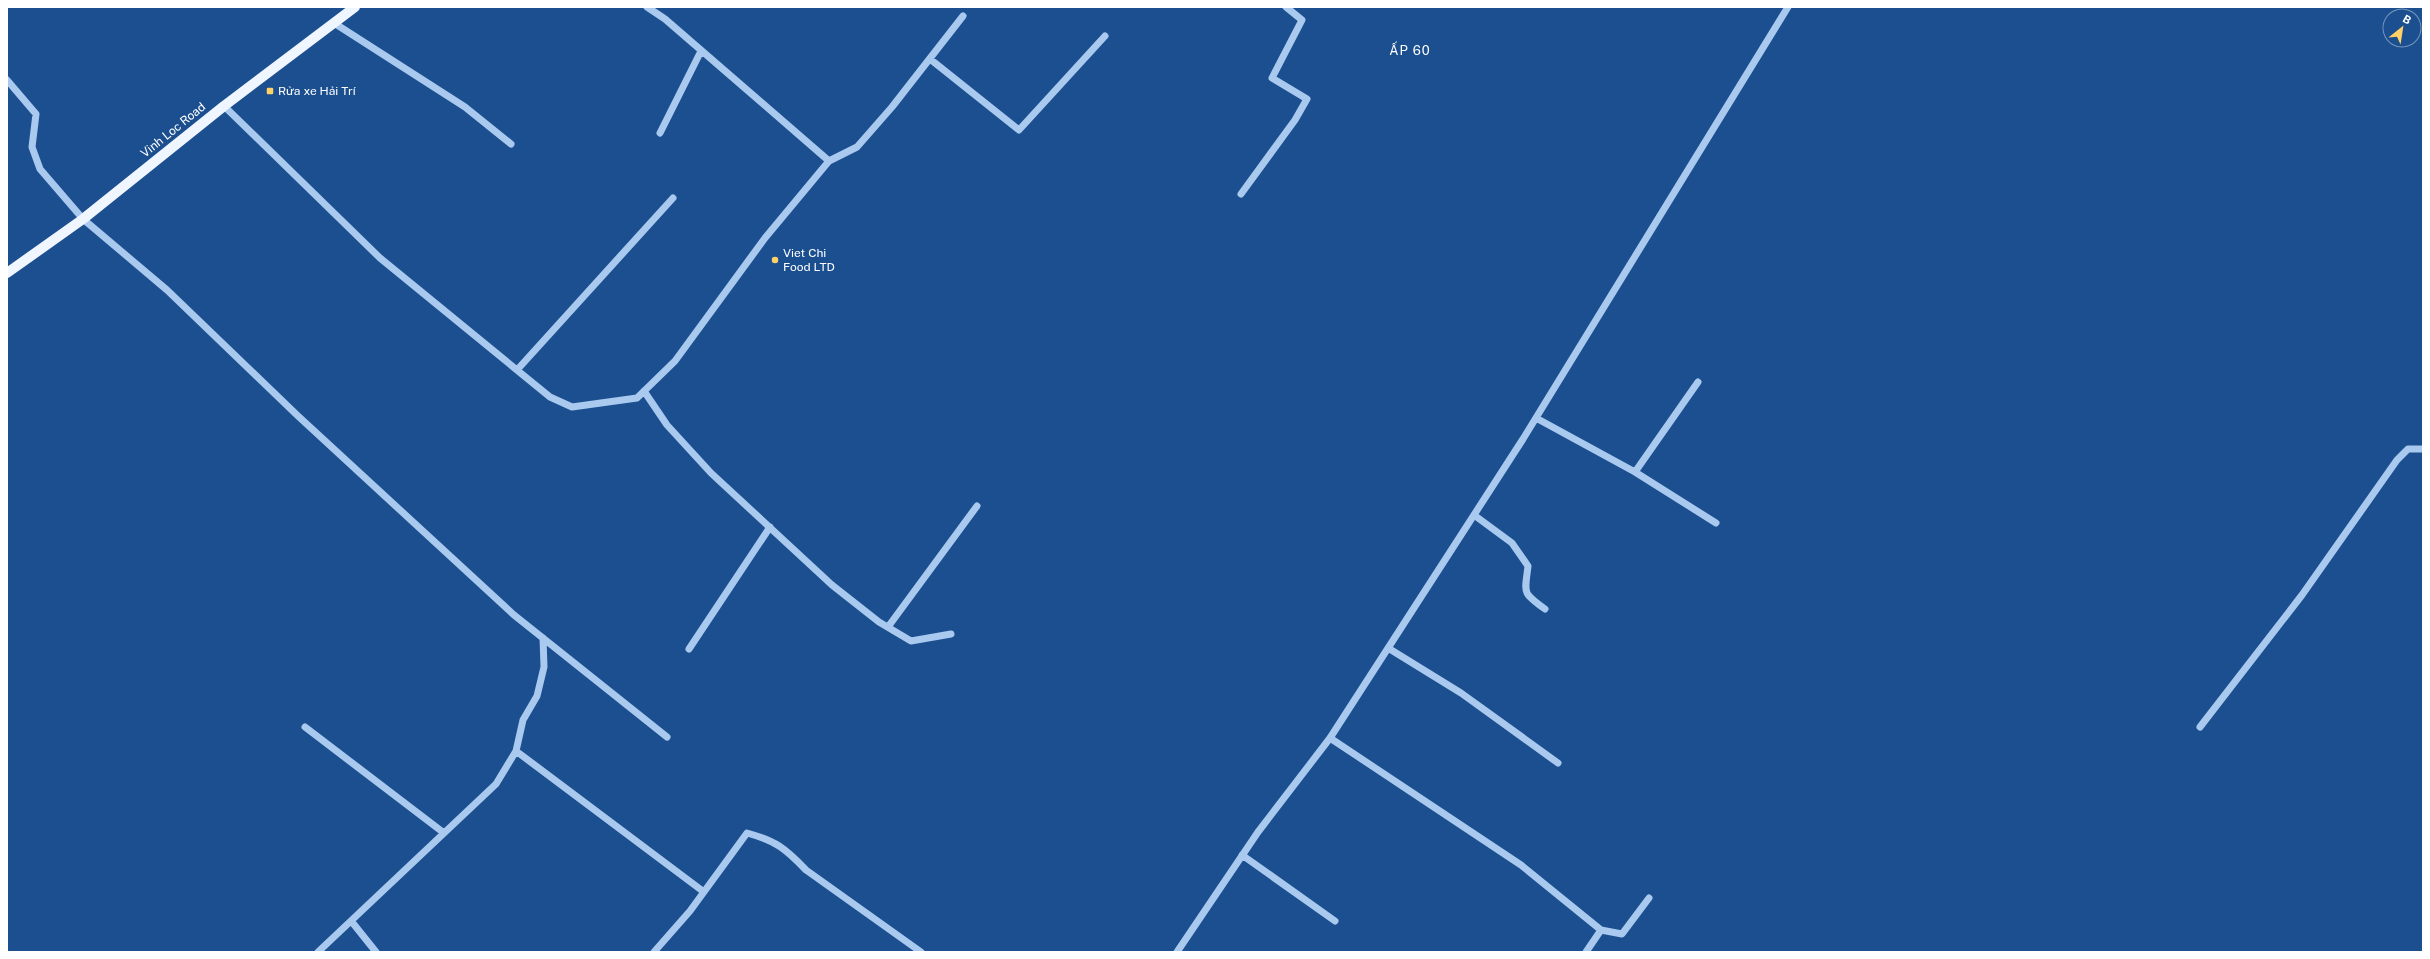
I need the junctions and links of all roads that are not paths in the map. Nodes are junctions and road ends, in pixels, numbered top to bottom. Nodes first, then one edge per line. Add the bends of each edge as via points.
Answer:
1 (355, 7) edge
2 (647, 7) edge
3 (1286, 7) edge
4 (1788, 7) edge
5 (963, 16) dead end
6 (334, 23) junction
7 (1105, 36) dead end
8 (701, 51) junction
9 (930, 58) junction
10 (7, 80) edge
11 (224, 106) junction
12 (660, 133) dead end
13 (511, 144) dead end
14 (829, 161) junction
15 (1241, 194) dead end
16 (673, 198) dead end
17 (83, 219) junction
18 (7, 273) edge
19 (517, 370) junction
20 (1698, 382) dead end
21 (644, 391) junction
22 (1536, 418) junction
23 (2423, 449) edge
24 (1635, 472) junction
25 (977, 506) dead end
26 (1474, 515) junction
27 (1716, 523) dead end
28 (770, 527) junction
29 (1545, 609) dead end
30 (888, 628) junction
31 (951, 634) dead end
32 (543, 638) junction
33 (1388, 648) junction
34 (689, 649) dead end
35 (305, 727) dead end
36 (2200, 727) dead end
37 (667, 737) dead end
38 (1330, 738) junction
39 (516, 751) junction
40 (1558, 763) dead end
41 (444, 833) junction
42 (1242, 855) junction
43 (704, 892) junction
44 (1649, 898) dead end
45 (1335, 921) dead end
46 (352, 922) junction
47 (1601, 930) junction
48 (913, 950) edge
49 (318, 952) edge
50 (376, 952) edge
51 (654, 952) edge
52 (921, 952) edge
53 (1177, 952) edge
54 (1586, 952) edge

1 - 6 main road, Vinh Loc Road
2 - 8 street via 665,19
3 - 15 street via 1302,20 1272,78 1307,99 1295,120
4 - 22 street
5 - 9 street
6 - 11 main road, Vinh Loc Road
6 - 13 street via 465,107
7 - 9 street via 1019,130
8 - 12 street
8 - 14 street
9 - 14 street via 857,147
10 - 17 street via 36,114 32,147 40,169
11 - 17 main road, Vinh Loc Road
11 - 19 street via 380,258
14 - 21 street via 765,238 675,361
16 - 19 street
17 - 18 main road, Vinh Loc Road
17 - 32 street via 167,290 298,416 514,615
19 - 21 street via 550,397 572,407 637,398
20 - 24 street
21 - 28 street via 667,425 711,473
22 - 24 street
22 - 26 street
23 - 36 street via 2408,450 2397,460 2302,595
24 - 27 street
25 - 30 street
26 - 29 street via 1512,543 1528,566 1524,585 1526,592
26 - 33 street
28 - 30 street via 832,585
28 - 34 street
30 - 31 street via 911,641
32 - 37 street
32 - 39 street via 544,667 539,688 523,720
33 - 38 street
33 - 40 street via 1461,693
35 - 41 street
38 - 42 street
38 - 47 street via 1521,865
39 - 41 street via 496,784
39 - 43 street
41 - 46 street
42 - 45 street
42 - 53 street
43 - 48 street via 747,833 771,839 790,853 806,870
43 - 51 street
44 - 47 street via 1622,934
46 - 49 street
46 - 50 street
47 - 54 street
48 - 52 street

